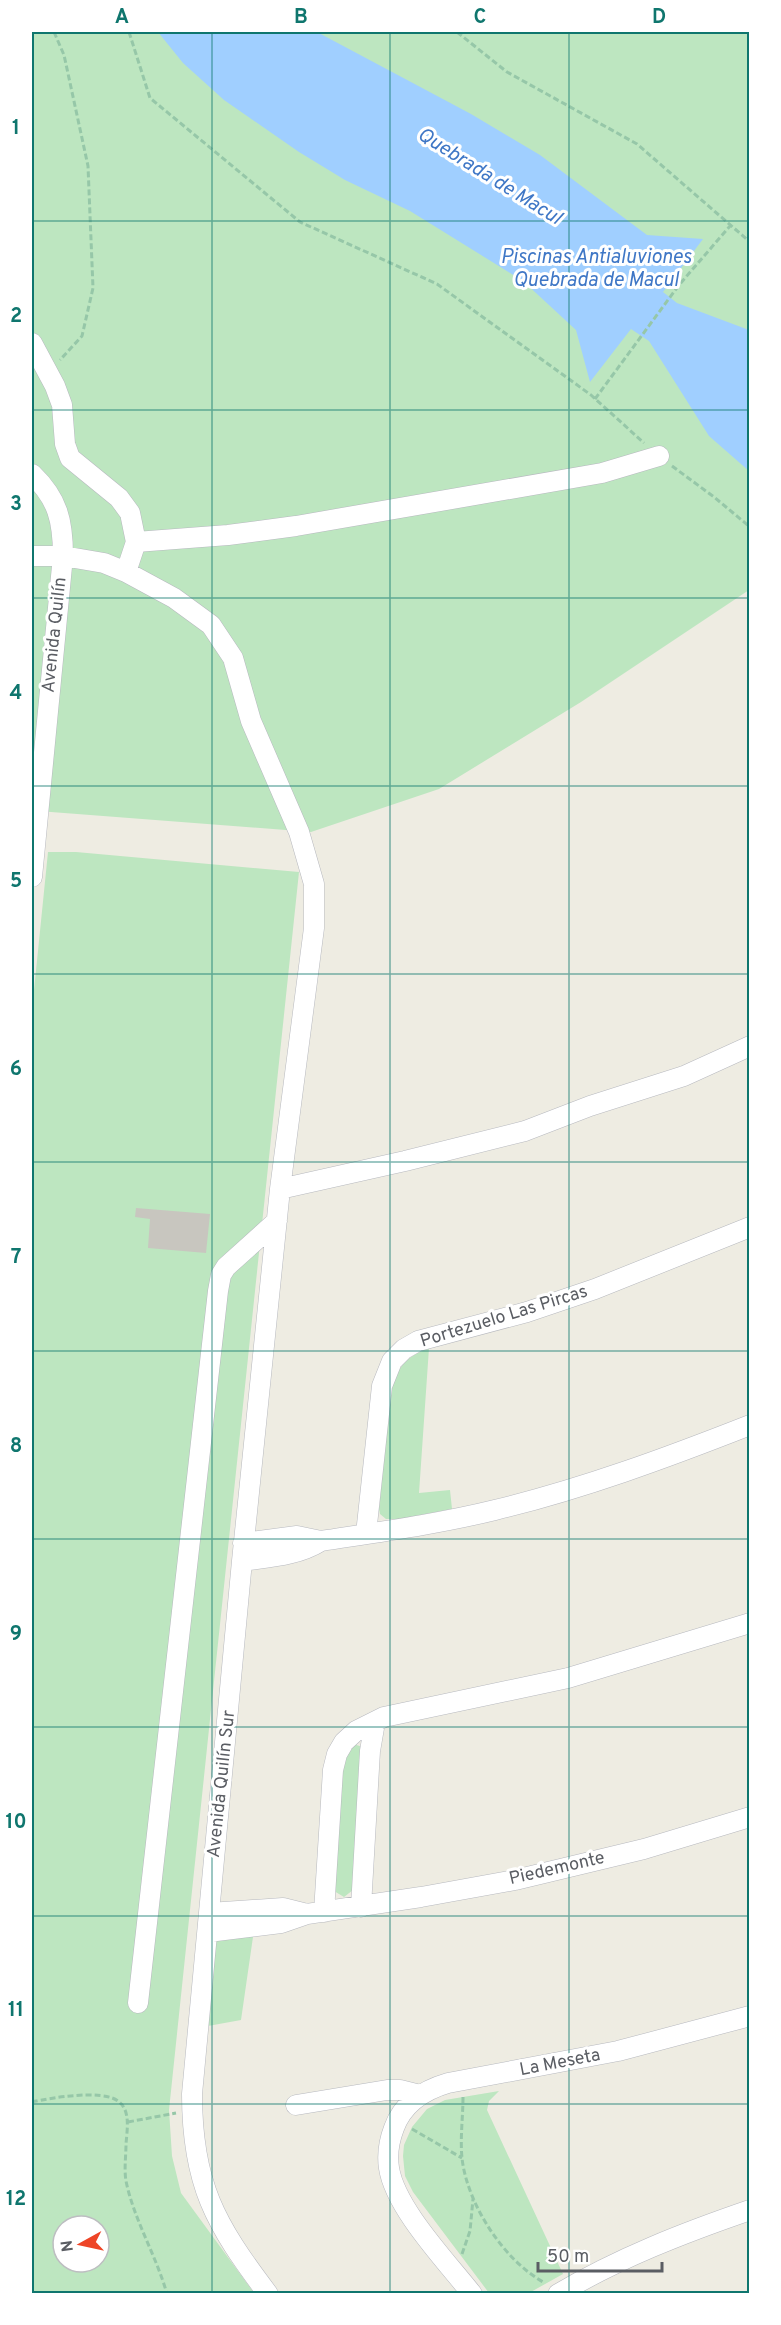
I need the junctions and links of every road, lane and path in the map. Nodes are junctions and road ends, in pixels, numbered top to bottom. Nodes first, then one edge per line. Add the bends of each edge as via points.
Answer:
1 (54, 32) edge
2 (129, 32) edge
3 (457, 32) edge
4 (730, 226) junction
5 (750, 242) edge
6 (32, 343) edge
7 (48, 372) junction
8 (595, 399) junction
9 (659, 456) junction
10 (32, 474) edge
11 (750, 527) edge
12 (136, 542) junction
13 (32, 556) edge
14 (63, 556) junction
15 (126, 572) junction
16 (32, 877) edge
17 (750, 1046) edge
18 (280, 1189) junction
19 (277, 1221) junction
20 (750, 1227) edge
21 (750, 1425) edge
22 (366, 1534) junction
23 (242, 1552) junction
24 (750, 1623) edge
25 (375, 1722) junction
26 (750, 1817) edge
27 (361, 1907) junction
28 (316, 1913) junction
29 (208, 1923) junction
30 (138, 2002) dead end
31 (750, 2016) edge
32 (464, 2080) junction
33 (370, 2093) junction
34 (420, 2095) junction
35 (32, 2102) edge
36 (296, 2105) dead end
37 (192, 2111) junction
38 (397, 2121) junction
39 (128, 2122) junction
40 (462, 2158) junction
41 (472, 2197) junction
42 (750, 2210) edge
43 (452, 2268) junction
44 (562, 2291) edge
45 (167, 2294) edge
46 (268, 2294) edge
47 (472, 2294) edge

1 - 7 path via 64,55 88,166 93,288 82,336
2 - 8 path via 150,98 300,222 437,284
3 - 4 path via 507,72 637,144
4 - 5 path
4 - 8 path via 679,285
6 - 7 street
7 - 12 street via 62,405 70,458 119,498 130,513
8 - 9 path
9 - 11 path
9 - 12 street via 602,473 296,526
10 - 14 street, Avenida Quilín via 55,503
12 - 15 street
13 - 14 street, Avenida Quilín Sur
14 - 15 street, Avenida Quilín Sur via 104,563
14 - 16 street, Avenida Quilín
15 - 18 street, Avenida Quilín Sur via 198,614 222,640 233,658 251,721 310,866 314,928
17 - 18 street via 684,1076 525,1131
18 - 19 street, Avenida Quilín Sur
19 - 23 street, Avenida Quilín Sur
19 - 30 street via 226,1267 218,1291
20 - 22 street, Portezuelo Las Pircas via 595,1289 527,1312 426,1338 404,1349 388,1368 382,1386
21 - 22 street via 613,1476 523,1503
22 - 23 street via 321,1541 297,1536
23 - 29 street, Avenida Quilín Sur
24 - 25 street via 568,1678 392,1715
25 - 27 street
25 - 28 street via 349,1736 335,1761
26 - 27 street, Piedemonte via 561,1869
27 - 28 street, Piedemonte
28 - 29 street, Piedemonte via 281,1923
29 - 37 street, Avenida Quilín Sur
31 - 32 street, La Meseta via 618,2051
32 - 34 street, La Meseta
32 - 40 path
33 - 34 street via 394,2090
33 - 36 street
33 - 38 street via 387,2101
34 - 38 street
35 - 39 path via 59,2096 105,2096 118,2101
37 - 39 path
37 - 46 street, Avenida Quilín Sur via 197,2162 211,2206 226,2237
38 - 40 path
38 - 43 street via 388,2160 396,2190
39 - 45 path via 126,2179
40 - 41 path
41 - 43 path via 470,2231
41 - 44 path via 490,2230 521,2266
42 - 44 street via 646,2248
43 - 47 street

